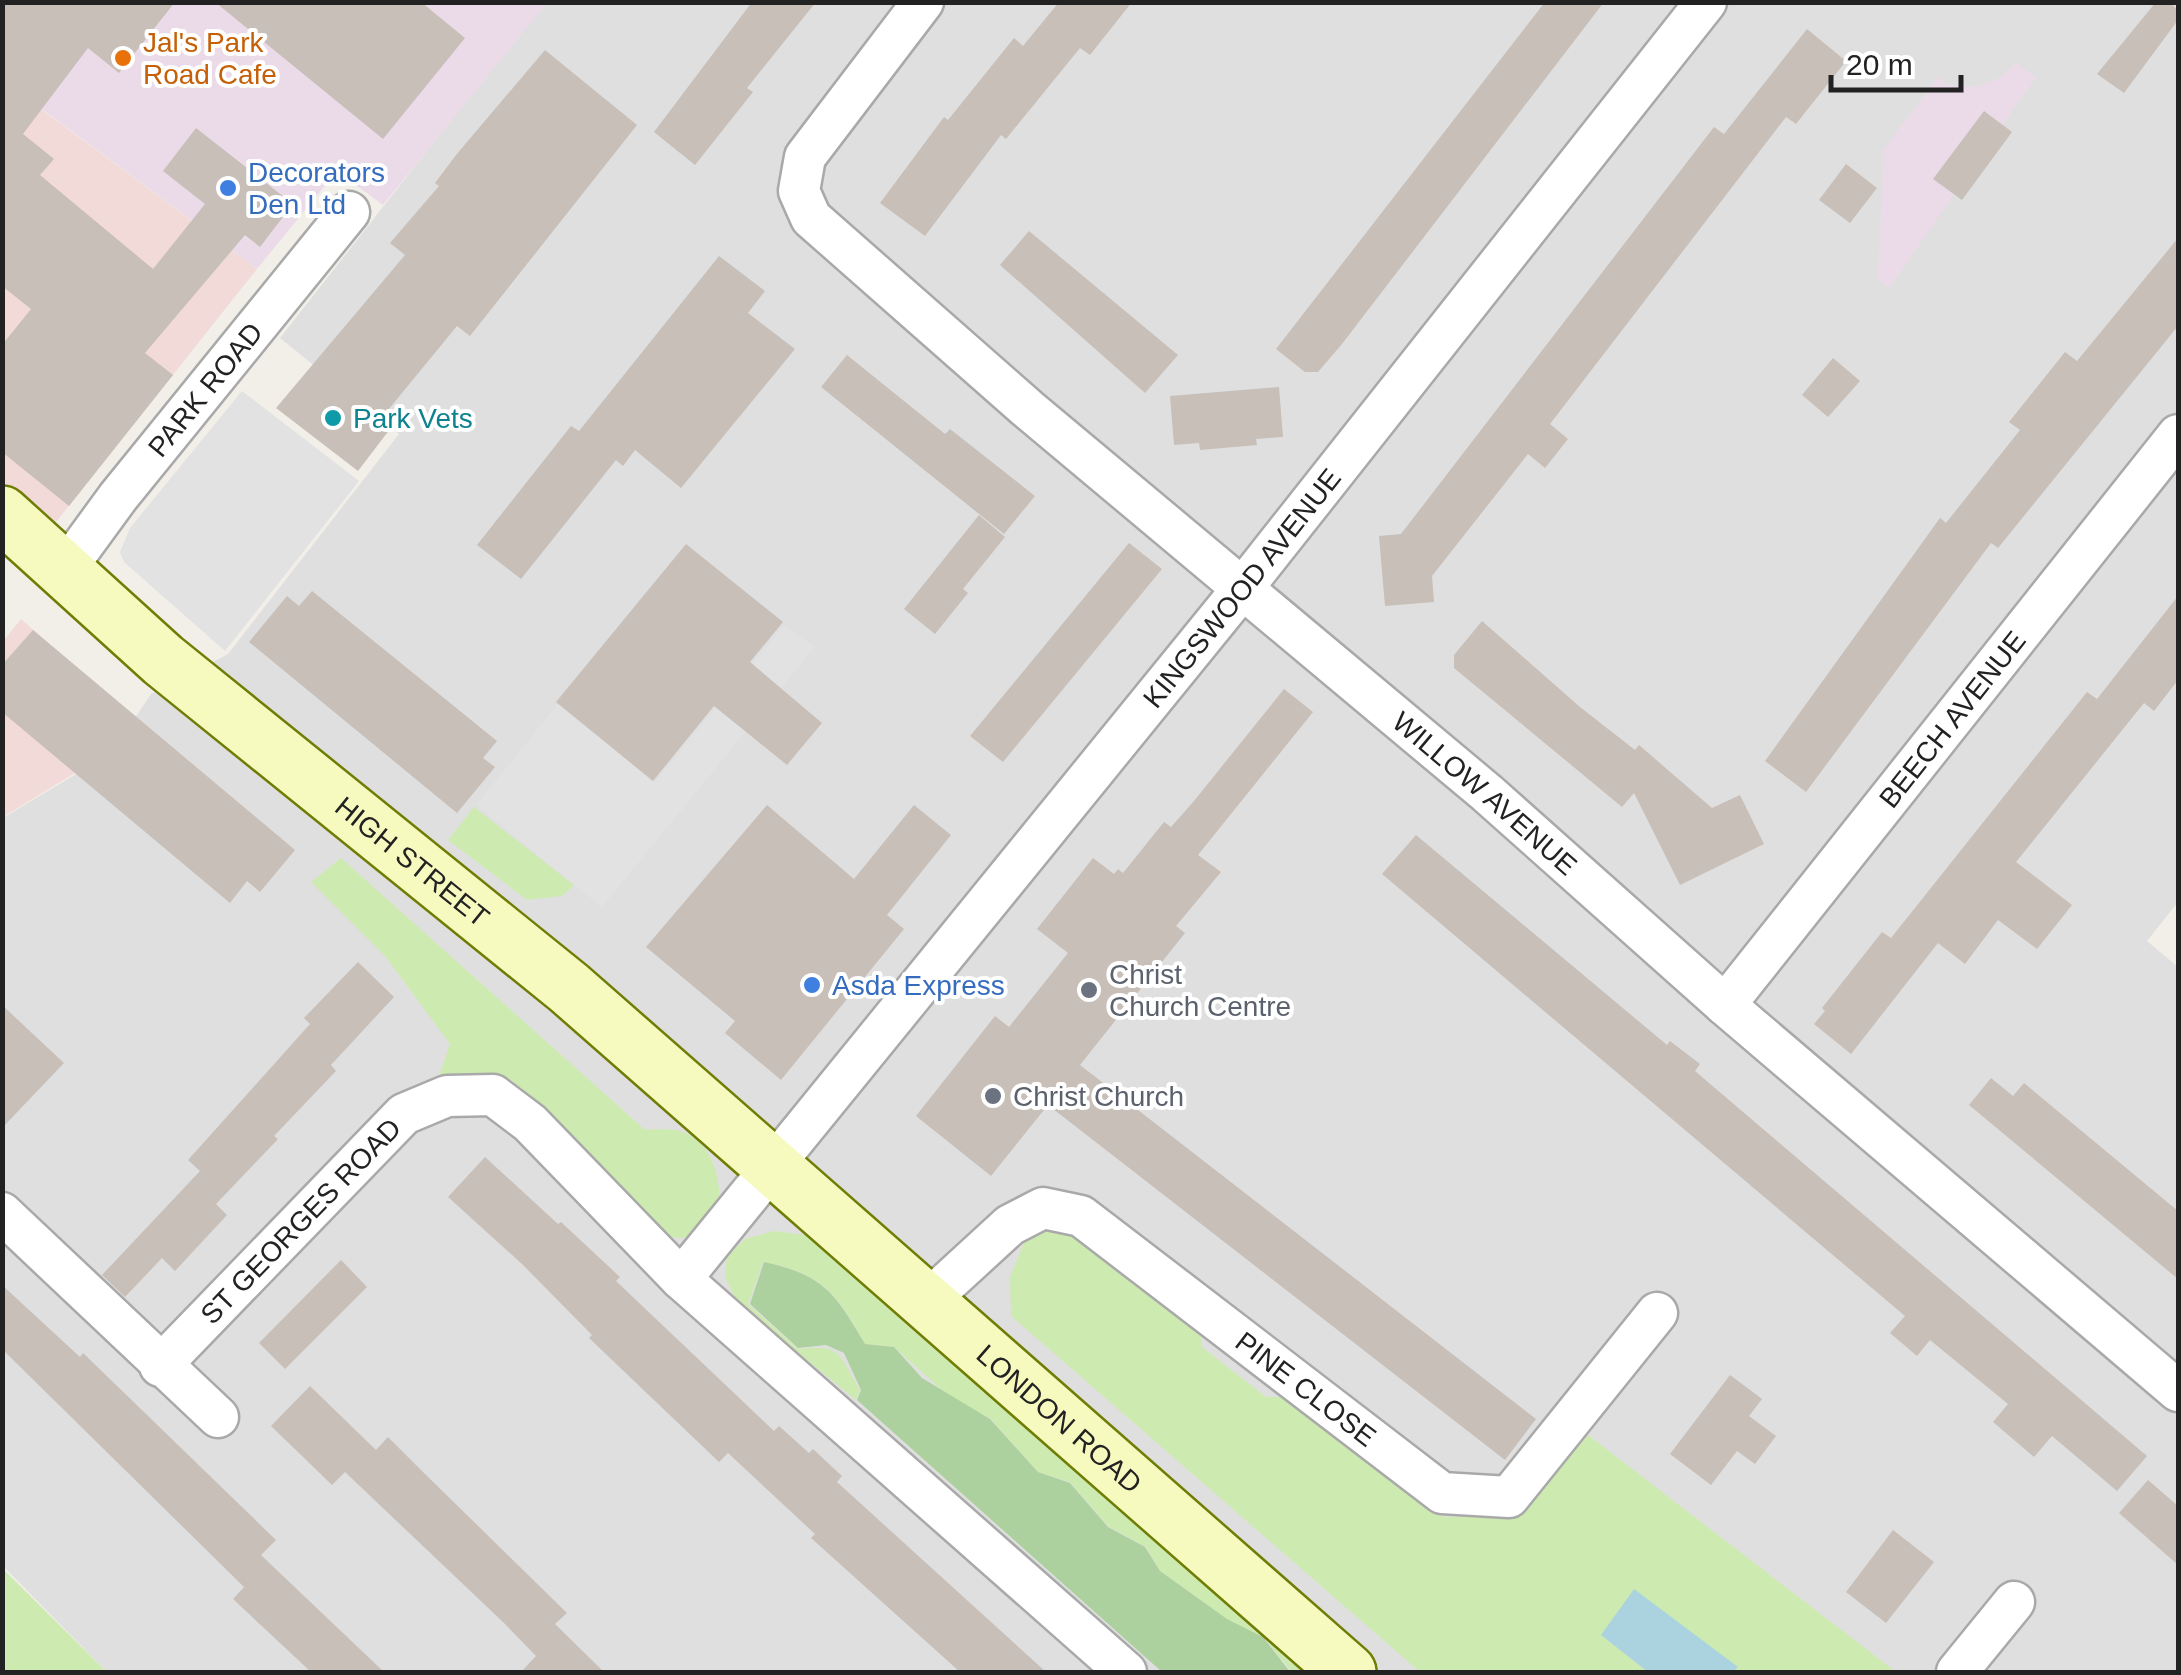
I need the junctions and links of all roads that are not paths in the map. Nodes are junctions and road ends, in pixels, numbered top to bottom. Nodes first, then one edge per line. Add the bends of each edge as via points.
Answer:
1 (923, 2) edge
2 (1706, 2) edge
3 (349, 212) dead end
4 (2178, 435) edge
5 (2, 514) edge
6 (39, 563) edge
7 (1242, 589) junction
8 (1725, 1004) junction
9 (772, 1169) junction
10 (2, 1213) edge
11 (681, 1278) junction
12 (925, 1303) junction
13 (1657, 1312) dead end
14 (160, 1366) junction
15 (2178, 1391) edge
16 (218, 1417) dead end
17 (2014, 1602) dead end
18 (1126, 1672) edge
19 (1348, 1672) edge
20 (1957, 1672) edge

1 - 7 street, WILLOW AVENUE via 805,156 799,192 812,218
2 - 7 street, KINGSWOOD AVENUE
3 - 6 street, PARK ROAD via 118,496
4 - 8 street, BEECH AVENUE
5 - 6 main road, HIGH STREET
6 - 9 main road, HIGH STREET via 569,988
7 - 8 street, WILLOW AVENUE
7 - 9 street, KINGSWOOD AVENUE
8 - 15 street, WILLOW AVENUE
9 - 11 street
9 - 12 main road, LONDON ROAD
10 - 14 street
11 - 14 street, ST GEORGES ROAD via 530,1123 493,1095 447,1096 404,1114
11 - 18 street, ST GEORGES ROAD
12 - 13 street, PINE CLOSE via 1010,1226 1043,1208 1081,1216 1442,1494 1508,1497
12 - 19 main road, LONDON ROAD
14 - 16 street
17 - 20 street

